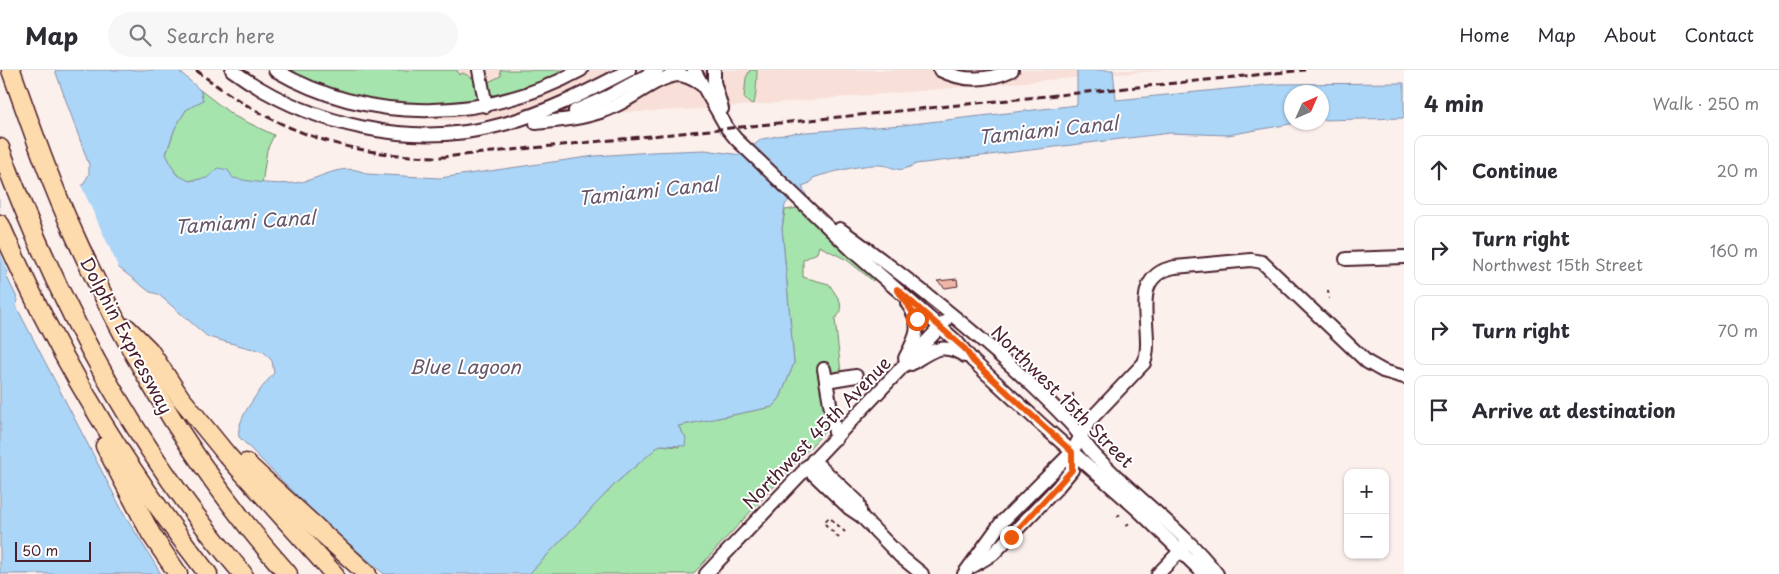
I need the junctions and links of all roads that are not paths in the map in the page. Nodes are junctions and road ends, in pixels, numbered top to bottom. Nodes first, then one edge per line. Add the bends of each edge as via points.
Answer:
1 (12, 70) edge
2 (232, 70) edge
3 (275, 70) edge
4 (479, 70) edge
5 (581, 70) edge
6 (629, 70) edge
7 (657, 70) edge
8 (694, 70) edge
9 (714, 70) edge
10 (940, 70) edge
11 (1012, 70) edge
12 (702, 85) junction
13 (486, 106) junction
14 (536, 123) junction
15 (502, 124) junction
16 (727, 128) junction
17 (0, 148) edge
18 (801, 201) junction
19 (0, 224) edge
20 (1404, 257) edge
21 (1346, 259) dead end
22 (897, 289) junction
23 (952, 314) junction
24 (113, 315) junction
25 (940, 327) junction
26 (973, 361) junction
27 (894, 375) junction
28 (856, 376) dead end
29 (1404, 377) edge
30 (80, 387) junction
31 (1041, 394) junction
32 (1026, 410) junction
33 (203, 426) junction
34 (1081, 436) junction
35 (836, 438) junction
36 (1072, 452) junction
37 (810, 463) junction
38 (1050, 472) junction
39 (1185, 547) junction
40 (989, 550) dead end
41 (1198, 568) edge
42 (967, 571) edge
43 (178, 574) edge
44 (208, 574) edge
45 (243, 574) edge
46 (288, 574) edge
47 (334, 574) edge
48 (366, 574) edge
49 (706, 574) edge
50 (922, 574) edge
51 (1158, 574) edge
52 (1217, 574) edge

1 - 24 highway, Dolphin Expressway via 51,180
2 - 15 street via 290,104 357,126 430,133
3 - 13 street via 318,90 374,106 429,111
4 - 13 street
5 - 13 street via 534,92
6 - 15 street via 577,97
7 - 14 street via 588,106
8 - 12 street, Northwest 15th Street
9 - 16 street via 714,82
10 - 11 street via 976,79 987,79
12 - 14 street via 677,75 614,107 574,118
12 - 16 street, Northwest 15th Street
14 - 15 street
16 - 18 street, Northwest 15th Street
17 - 45 highway, Dolphin Expressway via 55,282 90,351 138,432 192,510
18 - 22 street, Northwest 15th Street
18 - 23 street, Northwest 15th Street
19 - 30 highway
20 - 21 street
22 - 25 street, Northwest 15th Street
22 - 27 street via 915,315 917,327 916,337
23 - 25 street, Northwest 45th Avenue
23 - 31 street, Northwest 15th Street
24 - 33 highway via 149,350
24 - 46 highway, Dolphin Expressway via 182,435 228,501
25 - 26 street, Northwest 15th Street via 965,349
25 - 27 street, Northwest 45th Avenue
26 - 27 street via 956,350 941,348
26 - 32 street, Northwest 15th Street
27 - 35 street, Northwest 45th Avenue
28 - 35 street via 825,375
29 - 34 street via 1367,362 1262,262 1251,260 1175,267 1155,276 1146,290 1144,363 1089,421
30 - 43 highway via 115,468 151,534
30 - 44 highway via 147,493
31 - 32 street via 1037,406
31 - 34 street, Northwest 15th Street
32 - 36 street, Northwest 15th Street
33 - 47 highway via 263,498
33 - 48 highway
34 - 36 street
34 - 39 street, Northwest 15th Street via 1092,452
35 - 37 street, Northwest 45th Avenue
36 - 38 street
36 - 39 street, Northwest 15th Street
36 - 42 street via 1072,470 1056,489 993,554
37 - 49 street, Northwest 45th Avenue
37 - 50 street via 849,508
38 - 40 street via 1051,483
38 - 42 street via 1001,523
39 - 41 street, Northwest 15th Street
39 - 51 street
41 - 52 street, Northwest 15th Street

